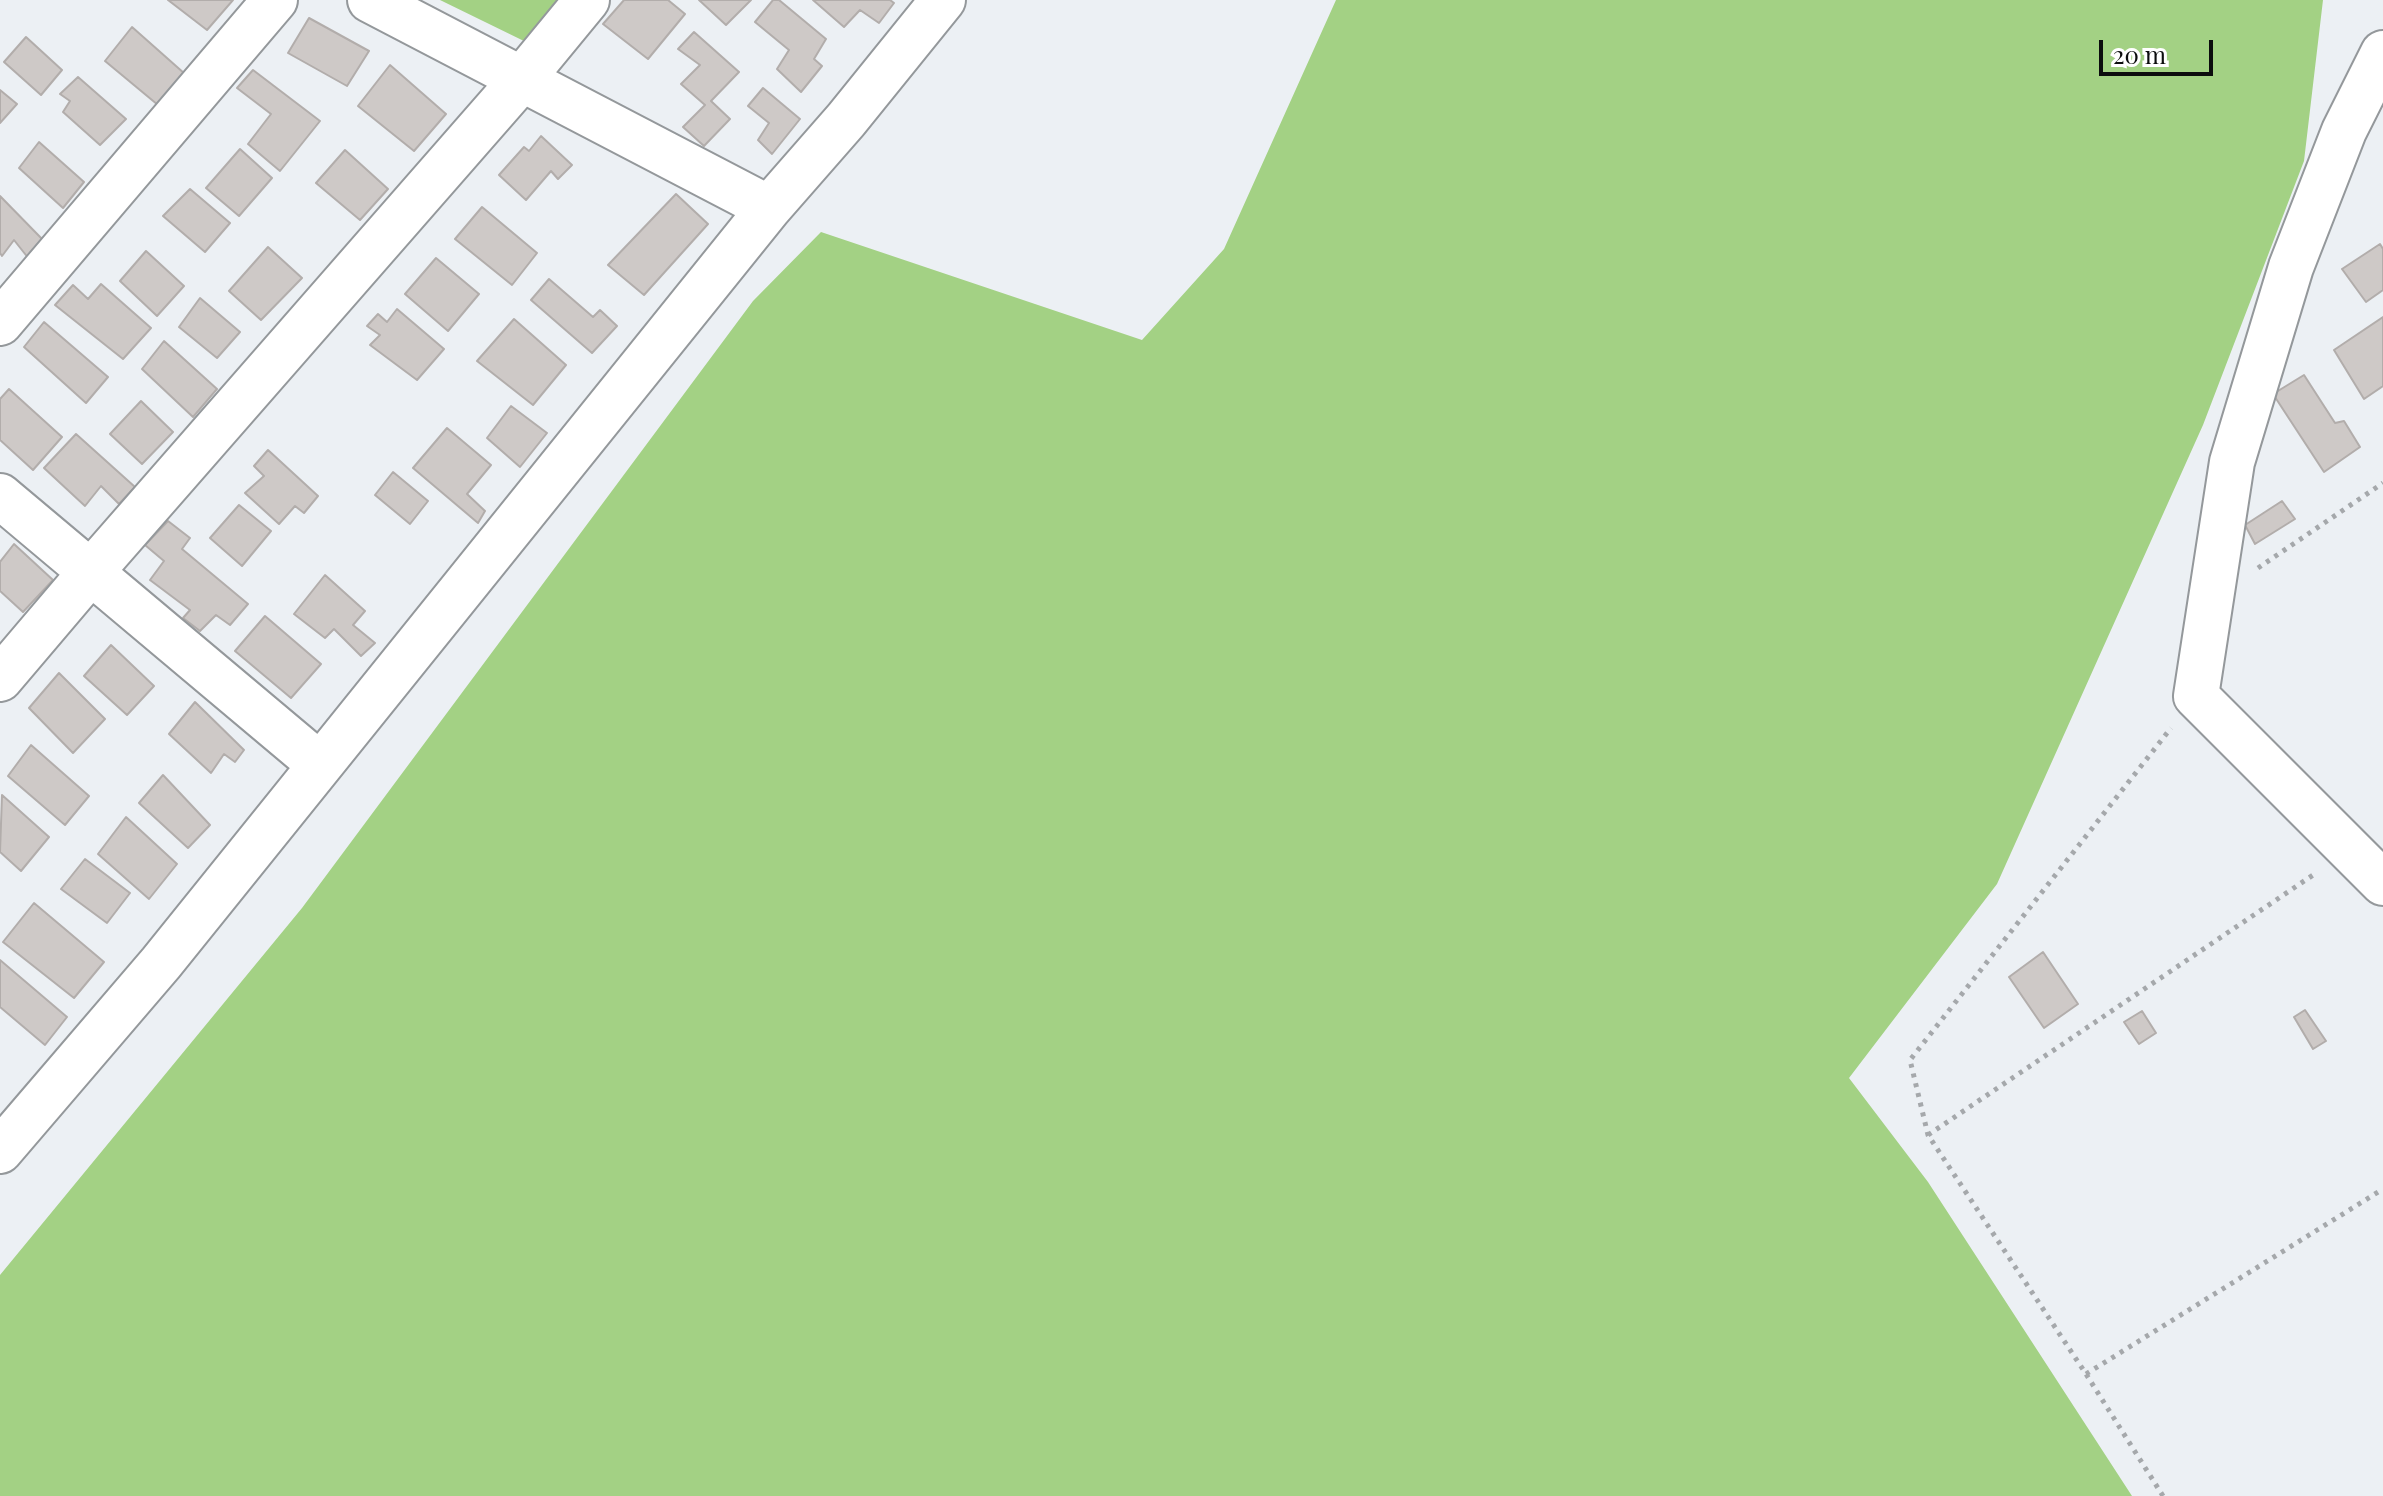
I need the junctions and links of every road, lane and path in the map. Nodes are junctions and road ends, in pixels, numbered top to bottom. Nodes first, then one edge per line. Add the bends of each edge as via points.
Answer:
1 (275, 0) edge
2 (370, 0) edge
3 (587, 0) edge
4 (943, 0) edge
5 (2383, 53) edge
6 (522, 79) junction
7 (769, 208) junction
8 (0, 323) edge
9 (2383, 483) edge
10 (0, 496) edge
11 (90, 573) junction
12 (2213, 598) junction
13 (0, 679) edge
14 (2196, 696) junction
15 (319, 764) junction
16 (2350, 849) junction
17 (2383, 883) edge
18 (1928, 1135) junction
19 (0, 1151) edge
20 (2383, 1189) edge
21 (2086, 1374) junction
22 (2163, 1496) edge

1 - 8 street
2 - 6 street
3 - 6 street
4 - 7 street
5 - 12 street via 2344,131 2291,267 2232,462
6 - 7 street
6 - 11 street
7 - 15 street
9 - 12 path
10 - 11 street
11 - 13 street
11 - 15 street
12 - 14 street
14 - 16 street
14 - 18 path via 1910,1060
15 - 19 street via 161,963
16 - 17 street
16 - 18 path
18 - 21 path
20 - 21 path
21 - 22 path

